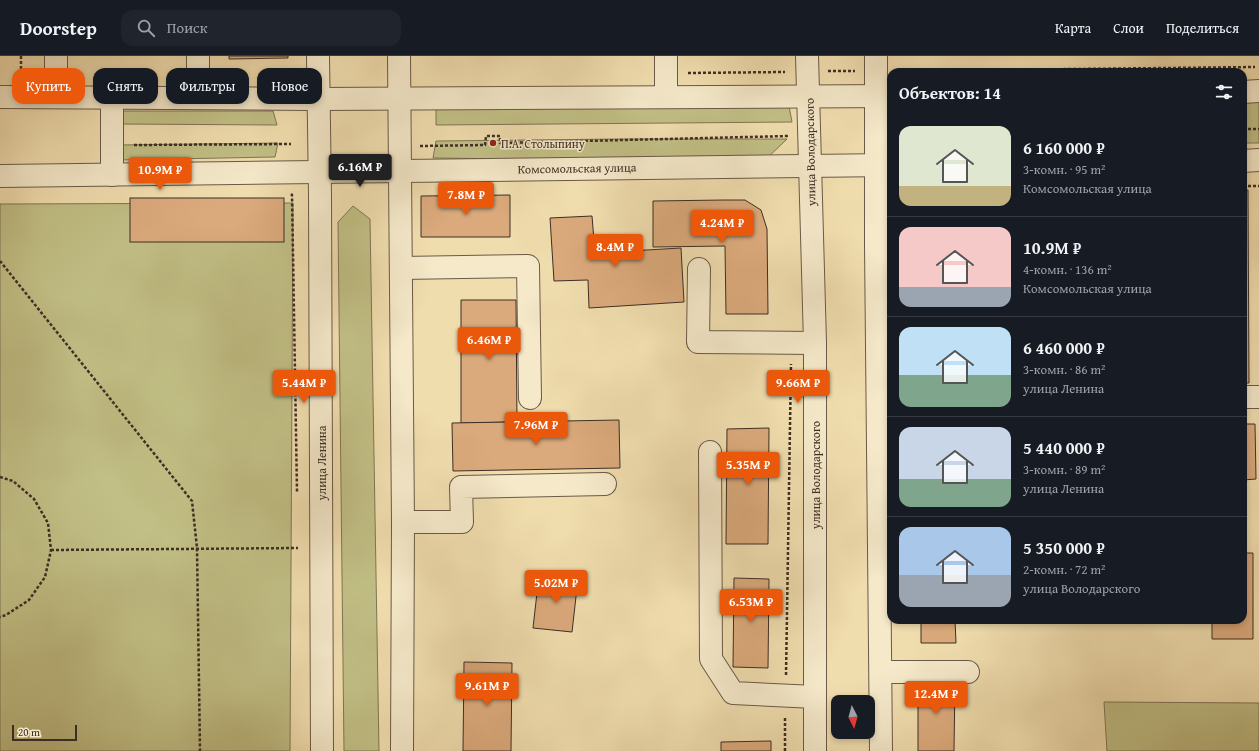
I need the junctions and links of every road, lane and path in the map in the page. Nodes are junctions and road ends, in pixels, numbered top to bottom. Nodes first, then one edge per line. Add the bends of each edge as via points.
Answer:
1 (56, 56) edge
2 (198, 56) edge
3 (318, 56) edge
4 (399, 56) edge
5 (876, 63) edge
6 (808, 64) edge
7 (666, 65) edge
8 (1259, 67) edge
9 (56, 68) edge
10 (198, 68) edge
11 (318, 68) edge
12 (1259, 91) edge
13 (1247, 92) edge
14 (0, 96) edge
15 (12, 96) edge
16 (666, 96) junction
17 (808, 96) junction
18 (884, 96) edge
19 (322, 99) edge
20 (399, 99) junction
21 (112, 104) edge
22 (318, 104) edge
23 (1247, 129) edge
24 (1259, 129) edge
25 (791, 130) dead end
26 (291, 144) dead end
27 (112, 145) junction
28 (417, 146) dead end
29 (1259, 160) edge
30 (1247, 161) edge
31 (810, 165) junction
32 (884, 165) edge
33 (400, 170) junction
34 (319, 172) junction
35 (112, 175) junction
36 (0, 176) edge
37 (1247, 186) edge
38 (1259, 186) edge
39 (288, 192) dead end
40 (884, 245) edge
41 (0, 261) edge
42 (401, 268) junction
43 (699, 269) dead end
44 (791, 343) junction
45 (815, 343) junction
46 (1247, 397) edge
47 (1259, 397) edge
48 (530, 398) dead end
49 (710, 452) dead end
50 (0, 477) edge
51 (605, 484) dead end
52 (297, 493) dead end
53 (403, 522) junction
54 (197, 548) junction
55 (51, 550) junction
56 (298, 555) dead end
57 (0, 617) edge
58 (881, 672) junction
59 (968, 672) dead end
60 (786, 695) junction
61 (815, 697) junction
62 (200, 751) edge
63 (322, 751) edge
64 (402, 751) edge
65 (785, 751) edge
66 (815, 751) edge
67 (881, 751) edge

1 - 9 street
2 - 10 street
3 - 11 street, улица Ленина
4 - 20 street
5 - 6 path
5 - 8 path
5 - 18 street
6 - 7 path
6 - 17 street, улица Володарского
7 - 16 street
12 - 13 street
14 - 15 street
16 - 17 street
16 - 20 street
17 - 18 street
17 - 31 street, улица Володарского
18 - 32 street
19 - 20 street
20 - 33 street
21 - 27 street
22 - 34 street, улица Ленина
23 - 24 path
25 - 28 path via 791,136 500,143 500,136 486,136 486,145
26 - 27 path
27 - 35 street
29 - 30 street
31 - 32 street, Комсомольская улица
31 - 33 street, Комсомольская улица
31 - 45 street, улица Володарского
32 - 40 street
33 - 34 street, Комсомольская улица
33 - 42 street
34 - 35 street, Комсомольская улица
34 - 63 street, улица Ленина
35 - 36 street, Комсомольская улица
37 - 38 path
39 - 52 path via 292,195
40 - 58 street
41 - 54 path via 192,501
42 - 48 street via 528,266
42 - 53 street
43 - 44 street via 698,342
44 - 45 street
44 - 60 path
45 - 61 street, улица Володарского
46 - 47 street
49 - 60 street via 711,659 732,693
50 - 55 path via 13,481 34,499 48,523
51 - 53 street via 461,487 462,522
53 - 64 street
54 - 55 path
54 - 56 path via 298,548
54 - 62 path
55 - 57 path via 45,577 29,600
58 - 59 street
58 - 67 street
60 - 61 street
60 - 65 path
61 - 66 street, улица Володарского

